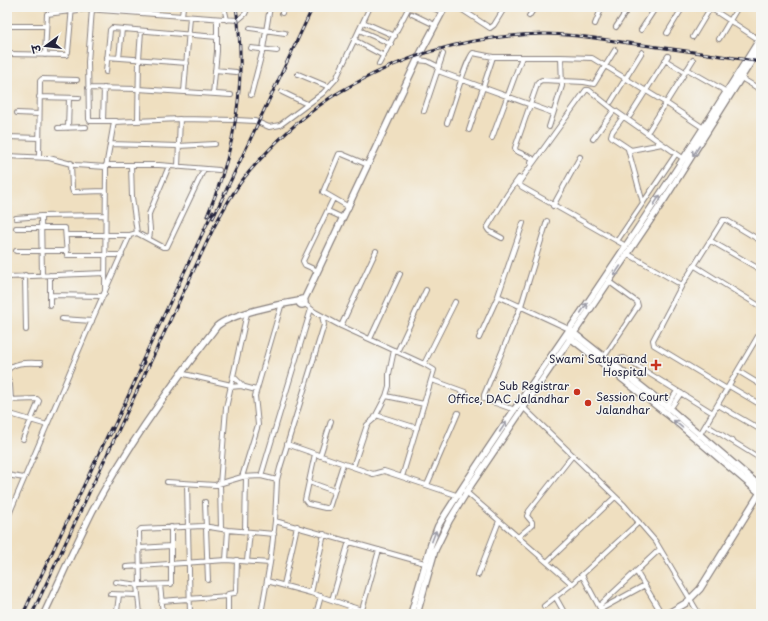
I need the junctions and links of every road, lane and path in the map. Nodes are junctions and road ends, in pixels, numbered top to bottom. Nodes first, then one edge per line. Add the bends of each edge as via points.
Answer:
1 (47, 7) edge
2 (127, 7) edge
3 (183, 7) edge
4 (224, 7) edge
5 (248, 7) edge
6 (270, 7) edge
7 (284, 7) edge
8 (370, 7) edge
9 (409, 7) edge
10 (431, 7) edge
11 (458, 7) edge
12 (506, 7) edge
13 (535, 7) edge
14 (602, 7) edge
15 (629, 7) edge
16 (656, 7) edge
17 (683, 7) edge
18 (710, 7) edge
19 (738, 7) edge
20 (105, 8) edge
21 (72, 9) edge
22 (92, 9) junction
23 (443, 9) edge
24 (124, 12) junction
25 (282, 13) dead end
26 (47, 14) junction
27 (412, 14) dead end
28 (182, 16) junction
29 (529, 16) dead end
30 (190, 17) junction
31 (217, 19) junction
32 (227, 20) junction
33 (730, 21) junction
34 (363, 22) junction
35 (595, 24) dead end
36 (435, 25) junction
37 (7, 26) edge
38 (46, 26) junction
39 (616, 27) dead end
40 (250, 28) dead end
41 (122, 29) junction
42 (267, 30) junction
43 (359, 30) junction
44 (641, 30) dead end
45 (141, 31) junction
46 (285, 33) dead end
47 (189, 34) junction
48 (667, 34) dead end
49 (395, 36) junction
50 (217, 37) junction
51 (693, 37) dead end
52 (720, 39) dead end
53 (760, 39) edge
54 (354, 40) junction
55 (391, 44) junction
56 (761, 46) edge
57 (251, 48) dead end
58 (263, 49) junction
59 (615, 50) dead end
60 (277, 51) dead end
61 (642, 52) dead end
62 (7, 54) edge
63 (443, 54) dead end
64 (45, 55) junction
65 (384, 56) junction
66 (107, 57) junction
67 (493, 57) junction
68 (522, 57) junction
69 (561, 57) junction
70 (119, 58) junction
71 (139, 59) junction
72 (416, 60) junction
73 (693, 60) dead end
74 (187, 63) junction
75 (379, 64) dead end
76 (606, 66) junction
77 (438, 69) junction
78 (215, 70) junction
79 (686, 70) junction
80 (106, 72) dead end
81 (236, 72) dead end
82 (298, 74) dead end
83 (626, 78) junction
84 (741, 78) junction
85 (462, 79) junction
86 (77, 80) dead end
87 (562, 82) junction
88 (329, 87) junction
89 (483, 87) junction
90 (88, 88) junction
91 (104, 88) junction
92 (138, 89) junction
93 (761, 90) edge
94 (646, 91) junction
95 (184, 92) junction
96 (282, 92) dead end
97 (726, 92) junction
98 (213, 94) junction
99 (231, 95) dead end
100 (251, 95) dead end
101 (507, 96) junction
102 (39, 97) junction
103 (69, 98) junction
104 (79, 98) dead end
105 (611, 102) dead end
106 (666, 103) junction
107 (307, 104) junction
108 (530, 104) junction
109 (614, 110) junction
110 (424, 111) dead end
111 (17, 113) dead end
112 (553, 113) junction
113 (39, 114) junction
114 (8, 116) dead end
115 (630, 116) dead end
116 (623, 117) junction
117 (180, 119) junction
118 (103, 121) junction
119 (116, 121) junction
120 (138, 121) junction
121 (447, 123) dead end
122 (86, 127) dead end
123 (549, 127) dead end
124 (58, 128) dead end
125 (68, 128) junction
126 (469, 130) dead end
127 (649, 130) dead end
128 (706, 130) junction
129 (39, 138) junction
130 (492, 138) dead end
131 (593, 139) dead end
132 (110, 144) junction
133 (215, 144) dead end
134 (662, 144) junction
135 (178, 146) junction
136 (628, 149) junction
137 (676, 154) junction
138 (7, 156) edge
139 (39, 157) junction
140 (580, 157) dead end
141 (684, 159) junction
142 (71, 164) junction
143 (131, 165) junction
144 (368, 165) junction
145 (106, 166) junction
146 (169, 166) junction
147 (178, 167) junction
148 (204, 169) junction
149 (219, 170) dead end
150 (105, 191) junction
151 (334, 199) junction
152 (643, 203) junction
153 (553, 206) junction
154 (349, 207) junction
155 (328, 211) junction
156 (105, 215) junction
157 (41, 216) junction
158 (16, 218) dead end
159 (343, 218) junction
160 (547, 221) dead end
161 (523, 223) dead end
162 (16, 228) dead end
163 (41, 228) junction
164 (138, 233) junction
165 (66, 235) junction
166 (105, 235) junction
167 (130, 235) junction
168 (149, 238) junction
169 (502, 238) dead end
170 (617, 241) junction
171 (711, 241) junction
172 (761, 241) edge
173 (626, 246) junction
174 (16, 251) dead end
175 (66, 251) junction
176 (376, 251) dead end
177 (41, 252) junction
178 (105, 254) junction
179 (122, 254) junction
180 (628, 254) junction
181 (695, 266) junction
182 (761, 270) edge
183 (318, 271) junction
184 (105, 273) junction
185 (400, 274) dead end
186 (25, 275) junction
187 (42, 275) junction
188 (50, 275) junction
189 (7, 276) edge
190 (607, 280) junction
191 (682, 285) junction
192 (426, 290) dead end
193 (104, 294) junction
194 (50, 295) junction
195 (498, 296) junction
196 (303, 301) junction
197 (455, 302) dead end
198 (282, 303) junction
199 (50, 305) dead end
200 (521, 306) junction
201 (761, 307) edge
202 (311, 309) junction
203 (247, 313) junction
204 (322, 316) junction
205 (62, 319) dead end
206 (92, 321) junction
207 (341, 326) junction
208 (26, 330) dead end
209 (572, 331) junction
210 (761, 331) edge
211 (565, 334) junction
212 (479, 338) dead end
213 (570, 338) junction
214 (370, 339) junction
215 (395, 351) junction
216 (604, 357) junction
217 (41, 362) dead end
218 (424, 364) junction
219 (614, 364) junction
220 (7, 371) edge
221 (738, 371) junction
222 (180, 374) junction
223 (7, 376) edge
224 (233, 376) junction
225 (432, 380) junction
226 (629, 380) junction
227 (761, 385) edge
228 (230, 386) junction
229 (244, 387) junction
230 (728, 388) junction
231 (256, 390) junction
232 (465, 392) dead end
233 (679, 392) junction
234 (386, 396) junction
235 (9, 400) edge
236 (424, 404) junction
237 (718, 405) junction
238 (761, 405) edge
239 (521, 406) junction
240 (669, 408) junction
241 (514, 410) junction
242 (7, 413) edge
243 (458, 413) dead end
244 (713, 413) junction
245 (376, 415) junction
246 (32, 421) junction
247 (331, 421) dead end
248 (47, 425) junction
249 (706, 425) junction
250 (417, 428) junction
251 (761, 430) edge
252 (699, 437) junction
253 (23, 439) dead end
254 (287, 444) junction
255 (315, 454) junction
256 (573, 455) junction
257 (320, 456) junction
258 (761, 459) edge
259 (343, 464) junction
260 (353, 467) junction
261 (7, 475) edge
262 (261, 476) junction
263 (244, 477) junction
264 (402, 477) junction
265 (24, 478) junction
266 (278, 480) junction
267 (167, 482) dead end
268 (309, 482) junction
269 (187, 484) junction
270 (220, 484) junction
271 (427, 485) junction
272 (464, 490) junction
273 (334, 491) junction
274 (761, 491) edge
275 (460, 497) junction
276 (615, 497) junction
277 (205, 502) dead end
278 (7, 519) edge
279 (275, 521) junction
280 (499, 521) junction
281 (639, 522) junction
282 (188, 526) junction
283 (206, 526) junction
284 (297, 526) junction
285 (171, 527) junction
286 (222, 528) junction
287 (228, 530) junction
288 (245, 531) junction
289 (250, 532) junction
290 (274, 534) junction
291 (324, 534) junction
292 (518, 537) junction
293 (348, 541) junction
294 (171, 546) junction
295 (140, 548) junction
296 (660, 549) junction
297 (378, 550) junction
298 (226, 560) junction
299 (237, 560) junction
300 (207, 561) junction
301 (247, 561) junction
302 (188, 562) junction
303 (547, 562) junction
304 (270, 563) junction
305 (171, 564) junction
306 (428, 564) junction
307 (126, 567) dead end
308 (140, 567) junction
309 (636, 571) junction
310 (478, 575) dead end
311 (582, 575) junction
312 (208, 580) dead end
313 (267, 581) junction
314 (116, 582) dead end
315 (572, 584) junction
316 (139, 585) junction
317 (160, 585) junction
318 (284, 585) junction
319 (644, 585) junction
320 (311, 593) junction
321 (110, 594) dead end
322 (119, 594) junction
323 (138, 594) junction
324 (228, 596) junction
325 (321, 596) junction
326 (556, 598) junction
327 (691, 599) junction
328 (189, 600) junction
329 (332, 600) junction
330 (161, 602) junction
331 (350, 606) junction
332 (544, 606) dead end
333 (600, 607) junction
334 (362, 610) junction
335 (44, 614) edge
336 (107, 614) edge
337 (140, 614) edge
338 (163, 614) edge
339 (190, 614) edge
340 (228, 614) edge
341 (261, 614) edge
342 (316, 614) edge
343 (348, 614) edge
344 (372, 614) edge
345 (411, 614) edge
346 (417, 614) edge
347 (565, 614) edge
348 (603, 614) edge
349 (662, 614) edge
350 (667, 614) edge
351 (699, 614) edge

1 - 26 street
2 - 24 street
3 - 28 street
4 - 32 street
5 - 32 street via 238,20
6 - 42 street
7 - 25 street
8 - 34 street
9 - 49 street
10 - 23 street
11 - 12 street via 490,28
13 - 29 street
14 - 35 street
15 - 39 street
16 - 44 street
17 - 48 street
18 - 33 street
18 - 51 street
19 - 33 street
20 - 22 street
20 - 24 street
21 - 22 street
21 - 26 street
21 - 64 street via 67,54
22 - 90 street
23 - 36 street
24 - 28 street
26 - 38 street
27 - 36 street
28 - 30 street
30 - 31 street
30 - 47 street
31 - 32 street
31 - 50 street
33 - 52 street
33 - 53 street
34 - 43 street
34 - 49 street
36 - 72 street
37 - 38 street
38 - 64 street
40 - 42 street
41 - 45 street
41 - 66 street via 111,29
41 - 70 street
42 - 46 street
42 - 58 street
43 - 54 street
43 - 55 street
45 - 47 street
45 - 71 street
47 - 50 street
47 - 74 street
49 - 55 street
50 - 78 street
53 - 97 street
54 - 65 street
54 - 88 street via 339,74
55 - 65 street
56 - 84 street
57 - 58 street
58 - 60 street
58 - 100 street
59 - 76 street
61 - 83 street
62 - 64 street
63 - 77 street
65 - 75 street
66 - 70 street
66 - 80 street
67 - 68 street
67 - 85 street via 472,54
67 - 89 street
68 - 69 street
68 - 101 street
69 - 76 street via 590,58
69 - 87 street
70 - 71 street
71 - 74 street
71 - 92 street
72 - 77 street via 427,61
72 - 144 street
73 - 79 street
74 - 95 street
76 - 83 street
76 - 87 street via 594,84
77 - 85 street
77 - 110 street
78 - 81 street
78 - 98 street
79 - 94 street via 666,58
79 - 97 street
79 - 106 street
82 - 88 street
83 - 94 street
83 - 105 street
84 - 93 street
84 - 128 street
85 - 89 street
85 - 121 street
86 - 102 street via 42,79
87 - 108 street via 539,81
87 - 112 street
88 - 107 street
89 - 101 street
89 - 126 street
90 - 91 street
90 - 118 street via 89,120
91 - 92 street
91 - 118 street
92 - 95 street
92 - 120 street
94 - 106 street
94 - 115 street
95 - 98 street
96 - 107 street
97 - 128 street
98 - 99 street
101 - 108 street
101 - 130 street
102 - 103 street
102 - 113 street
103 - 104 street
103 - 125 street
106 - 127 street
106 - 128 street
107 - 117 street via 284,123 270,128 250,120
108 - 112 street
108 - 169 street via 514,149 532,160 488,228
109 - 116 street
109 - 131 street
109 - 153 street via 589,90 585,91 520,182 522,187
111 - 113 street
112 - 123 street
113 - 129 street
114 - 129 street via 8,137
116 - 134 street
116 - 136 street via 611,136
117 - 120 street
117 - 135 street
118 - 119 street
119 - 120 street
119 - 132 street via 113,124
122 - 125 street
124 - 125 street
128 - 141 street
128 -> 180 street
129 - 139 street
132 - 135 street
132 - 145 street
133 - 135 street
134 - 136 street
134 - 137 street
135 - 147 street
136 - 152 street
137 - 141 street
137 - 152 street
138 - 139 street
139 - 142 street via 53,158
140 - 153 street
173 -> 141 street
142 - 145 street
142 - 150 street via 73,192
143 - 145 street
143 - 146 street
143 - 164 street via 132,197
144 - 151 street via 339,154 323,190
144 - 154 street
145 - 150 street
146 - 147 street
146 - 168 street via 149,214
147 - 148 street
148 - 149 street
148 - 168 street via 168,245 163,247
150 - 156 street
151 - 154 street
151 - 155 street
152 - 170 street
153 - 170 street
154 - 159 street
155 - 159 street
155 - 183 street via 303,261 305,265
156 - 157 street
156 - 166 street
157 - 158 street
157 - 163 street
159 - 183 street
160 - 200 street
161 - 195 street
162 - 163 street
163 - 165 street via 65,228
163 - 177 street
164 - 167 street
164 - 168 street
165 - 166 street
165 - 175 street
166 - 167 street
166 - 178 street
167 - 179 street
170 - 173 street
171 - 172 street via 724,219
171 - 181 street
171 - 182 street
173 - 190 street
174 - 177 street
175 - 177 street
175 - 178 street via 67,255
176 - 207 street
177 - 187 street
178 - 179 street
178 - 184 street
179 - 193 street
180 -> 190 street
180 - 191 street
181 - 191 street
181 - 201 street
183 - 196 street
184 - 188 street
184 - 193 street
185 - 214 street
186 - 187 street
186 - 189 street
186 - 208 street
187 - 188 street
188 - 194 street
190 - 209 street
190 - 216 street via 637,302 638,306
191 - 230 street via 653,344
192 - 215 street
193 - 194 street
193 - 206 street
194 - 199 street
195 - 200 street
195 - 212 street
196 - 198 street
196 - 202 street
197 - 218 street
198 - 203 street
198 - 231 street
200 - 209 street
200 - 241 street via 483,397
202 - 204 street
202 - 262 street
203 - 222 street via 222,322
203 - 224 street
204 - 207 street
204 - 254 street via 324,325
205 - 206 street
206 - 248 street
207 - 214 street
209 - 211 street
209 - 213 street
209 - 216 street
210 - 221 street
211 - 213 street
211 - 239 street
213 - 226 street
213 - 239 street
214 - 215 street
215 - 218 street
215 - 234 street
216 - 219 street
217 - 220 street via 15,364
218 - 225 street via 434,370
219 - 226 street
219 - 233 street via 624,358
221 - 227 street
221 - 230 street
222 - 228 street
222 - 335 street via 137,436 93,512
223 - 235 street via 10,385
224 - 228 street
224 - 229 street
225 - 232 street
225 - 236 street
226 - 240 street
252 -> 226 street
228 - 229 street
228 - 270 street
229 - 231 street
230 - 237 street
230 - 238 street
231 - 263 street via 254,401 258,426
233 - 240 street
233 - 244 street
234 - 236 street
234 - 245 street
235 - 246 street via 38,400 39,404
236 - 250 street
237 - 244 street
237 - 251 street
239 - 241 street
239 - 256 street
239 - 272 street
240 - 252 street
272 -> 241 street
242 - 246 street
243 - 271 street
244 - 249 street
245 - 250 street
245 - 260 street via 367,424
246 - 248 street
246 - 253 street
247 - 257 street
248 - 265 street
249 - 252 street
249 - 258 street
250 - 264 street
252 - 274 street
254 - 255 street
254 - 266 street
255 - 257 street
255 - 268 street
256 - 276 street
256 - 292 street via 529,511 527,516 532,525
257 - 259 street
259 - 260 street
259 - 273 street
260 - 264 street via 375,474 383,471
261 - 265 street
262 - 263 street
262 - 266 street
263 - 270 street
263 - 288 street
264 - 271 street
265 - 278 street
266 - 279 street
267 - 269 street
268 - 273 street
268 - 273 street via 305,500 308,504 328,508
269 - 270 street
269 - 282 street
270 - 286 street
271 - 275 street
272 - 275 street
272 - 280 street
274 - 327 street via 700,589
275 - 306 street via 438,526
276 - 281 street
276 - 303 street
277 - 283 street
279 - 284 street
279 - 290 street
280 - 292 street
280 - 310 street
281 - 296 street
281 - 311 street
282 - 283 street
282 - 285 street
282 - 302 street
283 - 286 street
283 - 300 street
284 - 291 street
284 - 318 street
285 - 294 street
285 - 295 street via 140,530
286 - 287 street
287 - 288 street
287 - 298 street
288 - 289 street
289 - 290 street
289 - 301 street
290 - 304 street
291 - 293 street
291 - 320 street
292 - 303 street
293 - 297 street
293 - 329 street
294 - 295 street
294 - 305 street
295 - 308 street
296 - 309 street
296 - 327 street
297 - 306 street
297 - 334 street
298 - 299 street
298 - 300 street
299 - 301 street
299 - 324 street via 236,592
300 - 302 street
300 - 312 street
301 - 304 street
302 - 305 street
302 - 328 street
303 - 315 street
304 - 313 street
305 - 308 street
305 - 317 street via 171,584
306 - 345 street
306 - 346 street
307 - 308 street
308 - 316 street
309 - 319 street
309 - 333 street
311 - 315 street
311 - 333 street
313 - 318 street
313 - 341 street
314 - 316 street
315 - 326 street
316 - 317 street
316 - 323 street
317 - 330 street
318 - 320 street
319 - 333 street
319 - 349 street
320 - 325 street
321 - 322 street
322 - 323 street
322 - 336 street via 116,611
323 - 337 street
324 - 328 street
324 - 340 street
325 - 329 street
325 - 342 street
326 - 332 street
326 - 347 street
327 - 350 street
327 - 351 street
328 - 330 street
328 - 339 street
329 - 331 street
330 - 338 street
331 - 334 street
331 - 343 street
333 - 348 street
334 - 344 street

